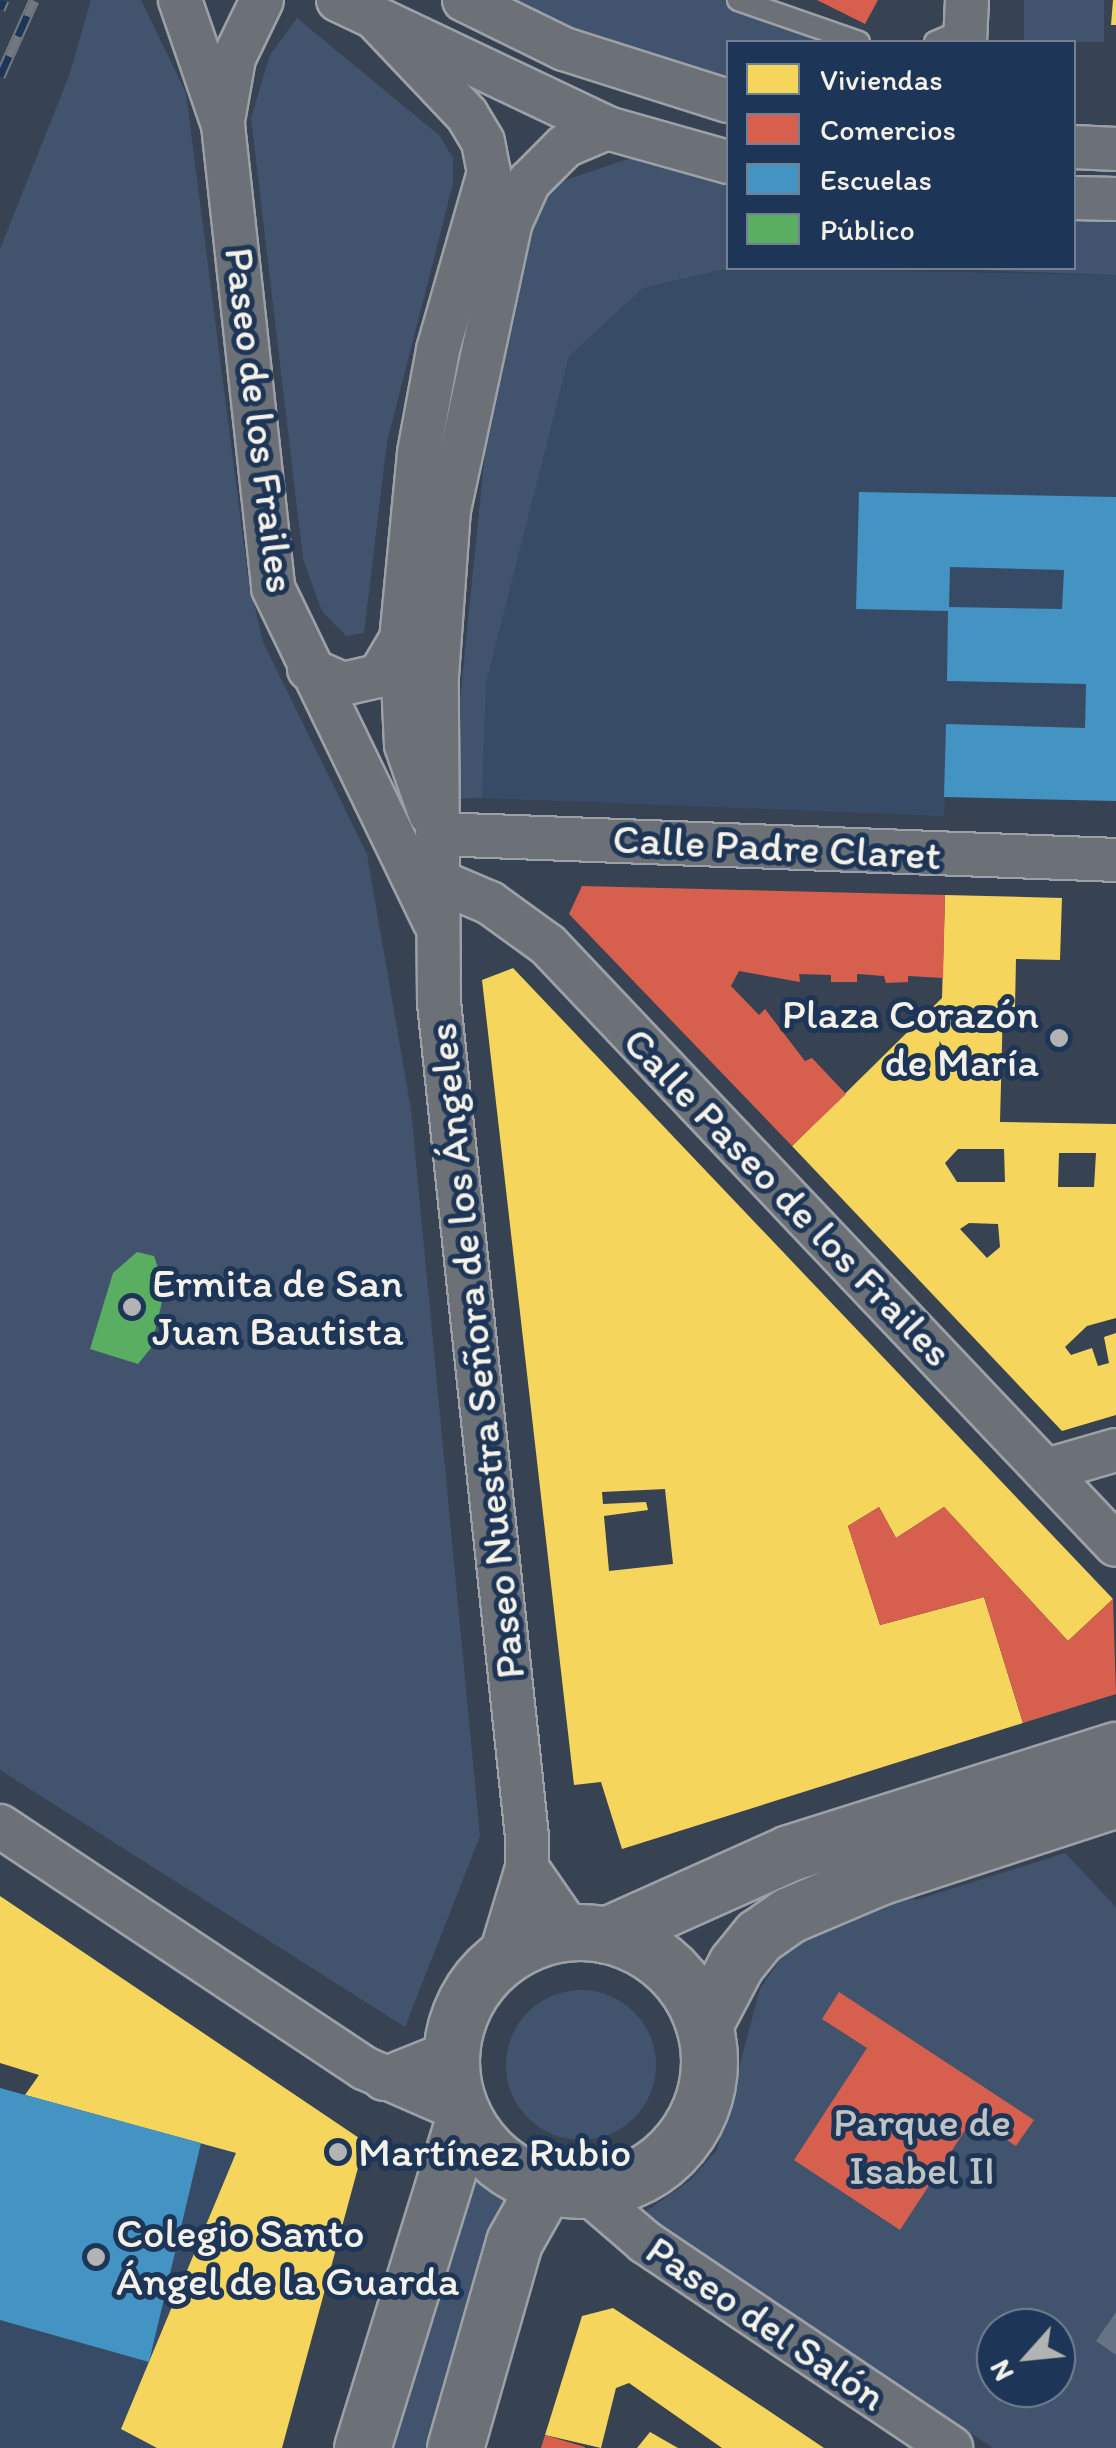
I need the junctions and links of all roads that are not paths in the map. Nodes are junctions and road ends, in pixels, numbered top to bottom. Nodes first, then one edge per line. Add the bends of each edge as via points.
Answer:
1 (180, 0) edge
2 (231, 0) edge
3 (244, 0) edge
4 (262, 0) edge
5 (464, 0) edge
6 (738, 0) edge
7 (351, 6) edge
8 (853, 40) edge
9 (726, 100) edge
10 (223, 125) junction
11 (606, 128) junction
12 (1076, 147) edge
13 (1116, 149) edge
14 (726, 161) edge
15 (1076, 198) edge
16 (1116, 199) edge
17 (401, 639) junction
18 (310, 669) junction
19 (437, 834) junction
20 (1116, 860) edge
21 (435, 901) junction
22 (1116, 1450) edge
23 (1047, 1470) junction
24 (1116, 1545) edge
25 (1116, 1750) edge
26 (1116, 1799) edge
27 (0, 1826) edge
28 (527, 1868) junction
29 (588, 1932) junction
30 (499, 1960) junction
31 (704, 2024) junction
32 (451, 2052) junction
33 (384, 2079) junction
34 (462, 2114) junction
35 (566, 2189) junction
36 (362, 2448) edge
37 (455, 2448) edge
38 (951, 2448) edge

1 - 10 street, Paseo de los Frailes
2 - 3 street
4 - 10 street, Paseo de los Frailes via 234,58
5 - 9 street via 564,49
6 - 8 lane
7 - 11 street
7 - 17 street, Paseo Nuestra Señora de los Ángeles via 467,116 483,142 489,172 438,350 419,453
10 - 18 street, Paseo de los Frailes via 273,588
11 - 14 street
11 - 19 street, Paseo Nuestra Señora de los Ángeles via 553,158 529,182 511,222 450,510 438,676 443,745
12 - 13 street
15 - 16 street
17 - 18 street via 379,676 343,684
17 - 19 street, Paseo Nuestra Señora de los Ángeles via 406,745
18 - 21 street, Paseo de los Frailes
19 - 20 street, Calle Padre Claret
19 - 21 street, Paseo Nuestra Señora de los Ángeles
21 - 23 street, Calle Paseo de los Frailes via 490,903 548,945
21 - 28 street, Paseo Nuestra Señora de los Ángeles
22 - 23 street
23 - 24 street, Calle Paseo de los Frailes
25 - 29 main road via 788,1853
26 - 31 main road via 881,1876 789,1915 758,1936 736,1964
27 - 33 street
28 - 29 street, Paseo Nuestra Señora de los Ángeles
28 - 30 street, Paseo Nuestra Señora de los Ángeles
29 - 30 main road via 534,1939
29 - 31 main road via 667,1966
30 - 32 main road via 459,2016
31 - 35 main road via 709,2063 703,2102 686,2136 659,2165 624,2184
32 - 33 street
32 - 34 main road via 450,2083
33 - 34 street
34 - 35 main road via 498,2161
34 - 36 main road
35 - 37 main road via 514,2242
35 - 38 street, Paseo del Salón

